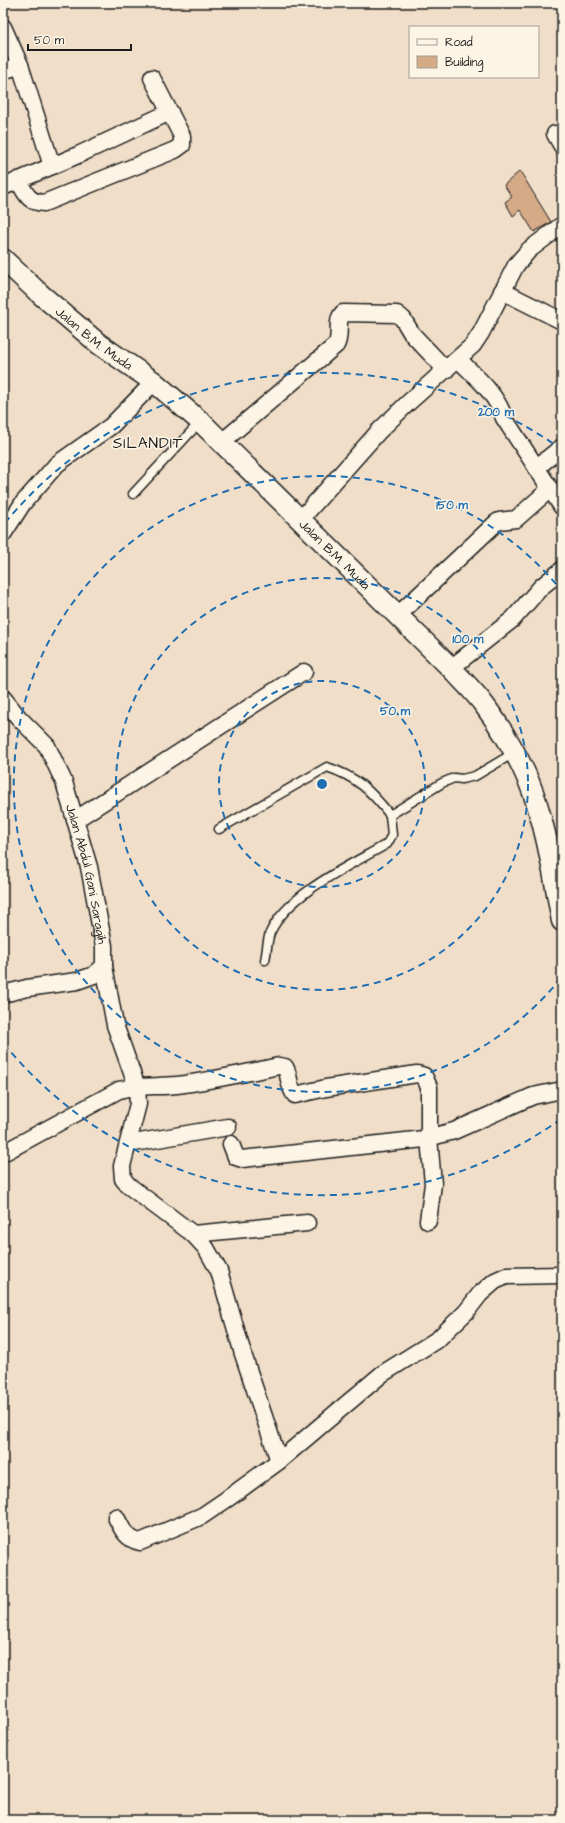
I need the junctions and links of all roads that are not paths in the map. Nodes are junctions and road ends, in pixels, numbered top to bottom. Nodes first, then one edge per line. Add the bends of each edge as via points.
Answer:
1 (3, 27) edge
2 (20, 65) junction
3 (3, 71) edge
4 (152, 78) dead end
5 (170, 112) junction
6 (52, 166) junction
7 (18, 180) junction
8 (3, 187) edge
9 (562, 225) edge
10 (3, 259) edge
11 (502, 291) junction
12 (562, 321) edge
13 (458, 359) junction
14 (446, 370) junction
15 (154, 382) junction
16 (201, 422) junction
17 (222, 442) junction
18 (562, 447) edge
19 (536, 468) junction
20 (550, 490) junction
21 (133, 494) dead end
22 (562, 508) edge
23 (300, 520) junction
24 (3, 534) edge
25 (562, 570) edge
26 (398, 615) junction
27 (451, 668) junction
28 (304, 672) dead end
29 (3, 698) edge
30 (514, 753) junction
31 (390, 815) junction
32 (75, 820) junction
33 (219, 829) dead end
34 (562, 921) edge
35 (266, 960) dead end
36 (104, 966) junction
37 (3, 994) edge
38 (137, 1087) junction
39 (562, 1090) edge
40 (228, 1126) dead end
41 (429, 1138) junction
42 (128, 1144) junction
43 (231, 1144) dead end
44 (3, 1154) edge
45 (428, 1222) dead end
46 (307, 1223) dead end
47 (193, 1234) junction
48 (562, 1275) edge
49 (279, 1461) junction
50 (116, 1517) dead end

1 - 2 street
2 - 3 street
2 - 6 street
4 - 5 street
5 - 6 street
5 - 7 street via 182,136 182,145 175,150 44,203 35,203 28,197
6 - 7 street
7 - 8 street
9 - 11 street via 529,250 516,265
10 - 15 street, Jalan B.M. Muda via 99,344
11 - 12 street
11 - 13 street via 481,333
13 - 14 street
13 - 19 street via 500,406 504,418
14 - 17 street via 396,314 343,313 340,317 336,345
14 - 23 street via 379,431
15 - 16 street, Jalan B.M. Muda
15 - 24 street via 112,426 57,464 24,503
16 - 17 street, Jalan B.M. Muda
16 - 21 lane
17 - 23 street, Jalan B.M. Muda
18 - 19 street
19 - 20 street
20 - 22 street
20 - 26 street via 516,519 496,523
23 - 26 street, Jalan B.M. Muda
25 - 27 street via 541,587 513,619
26 - 27 street, Jalan B.M. Muda
27 - 30 street, Jalan B.M. Muda via 485,706
28 - 32 street
29 - 32 street, Jalan Abdul Gani Saragih via 18,718 47,746 64,782
30 - 31 lane via 475,776 454,778 442,783
30 - 34 street, Jalan B.M. Muda via 529,783 538,810
31 - 33 lane via 363,784 344,772 327,767
31 - 35 lane via 392,835 387,844 296,899 270,934
32 - 36 street, Jalan Abdul Gani Saragih via 89,867 104,946
36 - 37 street via 94,975 78,981
36 - 38 street, Jalan Abdul Gani Saragih via 114,1025
38 - 41 street via 192,1083 279,1066 285,1067 288,1072 291,1091 295,1095 418,1074 424,1076 429,1087
38 - 42 street, Jalan Abdul Gani Saragih via 138,1104
38 - 44 street via 119,1090
39 - 41 street via 533,1096 454,1131
40 - 42 street
41 - 43 street via 242,1159 236,1157
41 - 45 street via 433,1184
42 - 47 street, Jalan Abdul Gani Saragih via 122,1166 123,1179
46 - 47 street
47 - 49 street via 206,1248 219,1271 243,1354
48 - 49 street via 506,1276 495,1281 438,1339 382,1374
49 - 50 street via 202,1516 140,1542 126,1535

